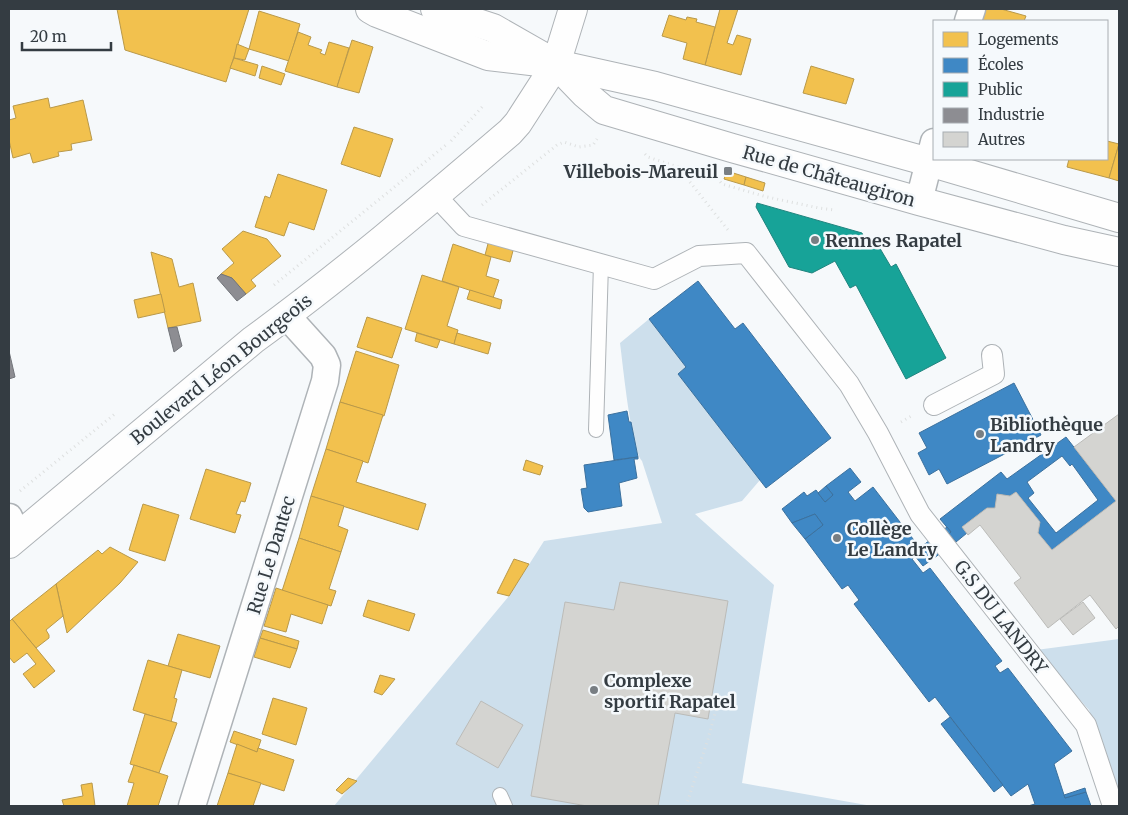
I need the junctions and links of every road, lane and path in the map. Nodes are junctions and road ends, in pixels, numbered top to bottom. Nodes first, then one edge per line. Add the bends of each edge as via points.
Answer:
1 (370, 9) edge
2 (435, 9) edge
3 (572, 9) edge
4 (556, 64) junction
5 (599, 136) dead end
6 (932, 152) edge
7 (955, 160) edge
8 (695, 188) dead end
9 (435, 195) junction
10 (919, 201) junction
11 (478, 208) dead end
12 (1119, 218) edge
13 (725, 226) dead end
14 (1119, 252) edge
15 (601, 264) junction
16 (286, 315) junction
17 (992, 355) dead end
18 (934, 405) joint
19 (596, 430) dead end
20 (878, 433) junction
21 (12, 532) edge
22 (717, 706) dead end
23 (192, 806) edge
24 (686, 806) edge
25 (1113, 806) edge

1 - 4 main road, Rue de Châteaugiron via 488,56
2 - 4 main road, Rue de Châteaugiron via 493,28
3 - 4 main road, Boulevard Léon Bourgeois
4 - 6 main road, Rue de Châteaugiron
4 - 9 main road, Boulevard Léon Bourgeois via 510,132
4 - 10 main road, Rue de Châteaugiron via 604,110
5 - 11 path via 593,145 579,147 564,142 557,145
6 - 10 street
7 - 12 main road, Rue de Châteaugiron
8 - 13 path
9 - 15 street via 464,226
9 - 16 main road, Boulevard Léon Bourgeois
10 - 14 main road, Rue de Châteaugiron
15 - 19 lane
15 - 20 street, G.S DU LANDRY via 654,279 699,256 746,253 848,384
16 - 21 main road, Boulevard Léon Bourgeois
16 - 23 street, Rue Le Dantec via 323,356 327,365 325,381
17 - 18 street via 994,374
18 - 20 path
20 - 25 street, G.S DU LANDRY via 920,514 1086,726
22 - 24 path

